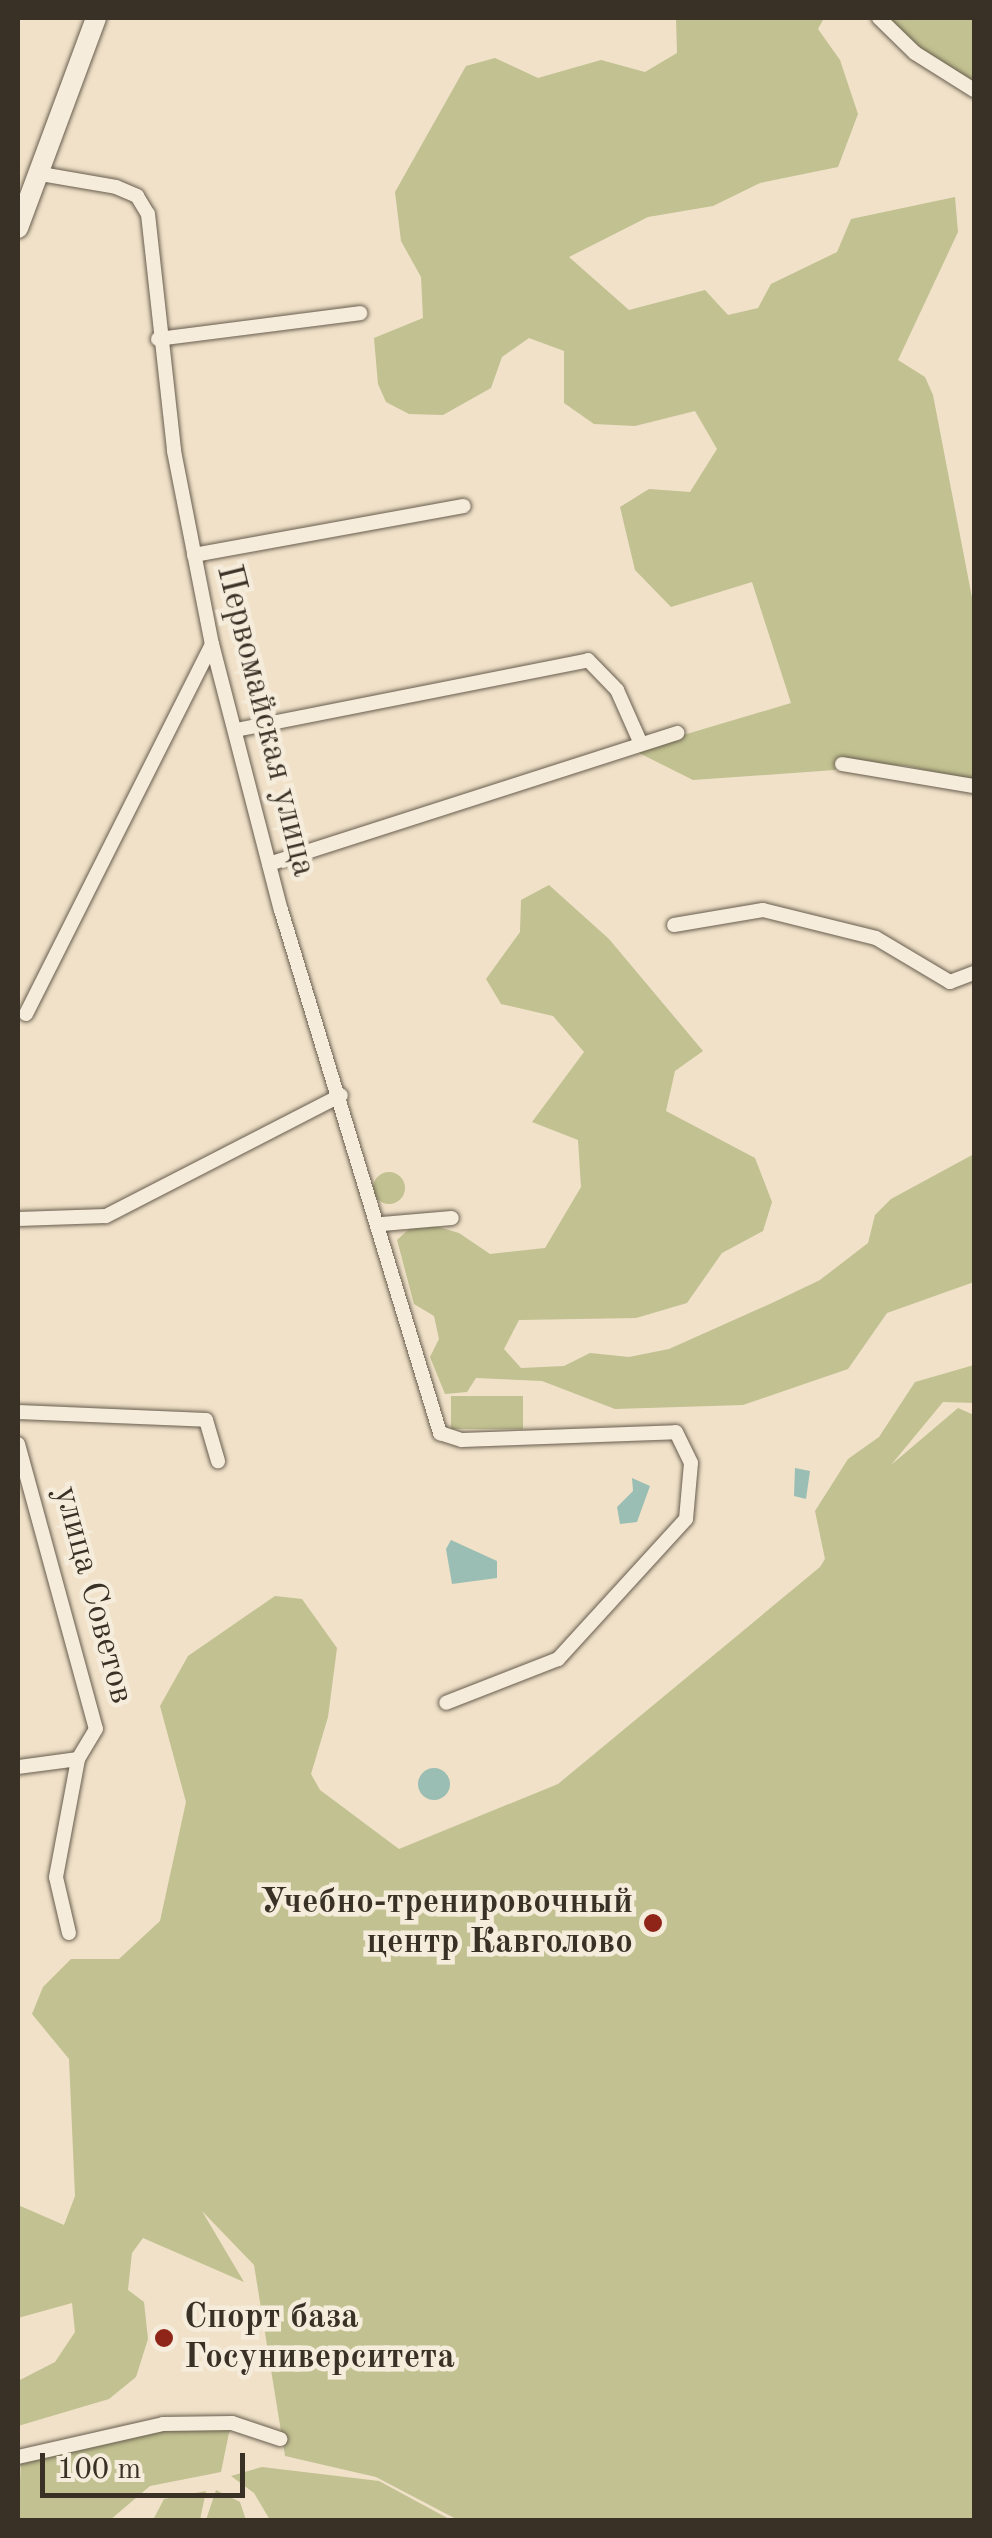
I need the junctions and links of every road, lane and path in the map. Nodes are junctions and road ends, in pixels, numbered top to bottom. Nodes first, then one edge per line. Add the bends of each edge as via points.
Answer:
1 (96, 18) edge
2 (879, 18) edge
3 (974, 90) edge
4 (41, 174) junction
5 (18, 228) edge
6 (360, 313) dead end
7 (158, 339) junction
8 (464, 506) dead end
9 (194, 556) junction
10 (212, 644) junction
11 (236, 730) junction
12 (678, 733) dead end
13 (641, 744) junction
14 (842, 764) dead end
15 (974, 786) edge
16 (269, 864) junction
17 (674, 925) dead end
18 (974, 972) edge
19 (26, 1014) dead end
20 (341, 1095) junction
21 (452, 1218) dead end
22 (18, 1220) edge
23 (382, 1224) junction
24 (18, 1412) edge
25 (18, 1444) edge
26 (218, 1461) dead end
27 (446, 1703) dead end
28 (78, 1758) junction
29 (18, 1767) edge
30 (69, 1934) dead end
31 (280, 2439) dead end
32 (18, 2457) edge

1 - 4 main road
2 - 3 street via 915,53
4 - 5 main road
4 - 7 street, Первомайская улица via 136,196 148,214
6 - 7 street
7 - 9 street, Первомайская улица
8 - 9 street
9 - 10 street, Первомайская улица
10 - 11 street, Первомайская улица
10 - 19 street
11 - 13 street via 588,660 617,690
11 - 16 street, Первомайская улица
12 - 13 street
13 - 16 street
14 - 15 street
16 - 20 street, Первомайская улица
17 - 18 street via 763,910 876,938 950,982
20 - 22 street via 106,1216
20 - 23 street, Первомайская улица
21 - 23 street
23 - 27 street, Первомайская улица via 440,1432 462,1440 676,1432 691,1463 686,1519 558,1660
24 - 26 street via 206,1420
25 - 28 street, улица Советов via 96,1729
28 - 29 street
28 - 30 street, улица Советов via 56,1877
31 - 32 street via 232,2422 162,2424

